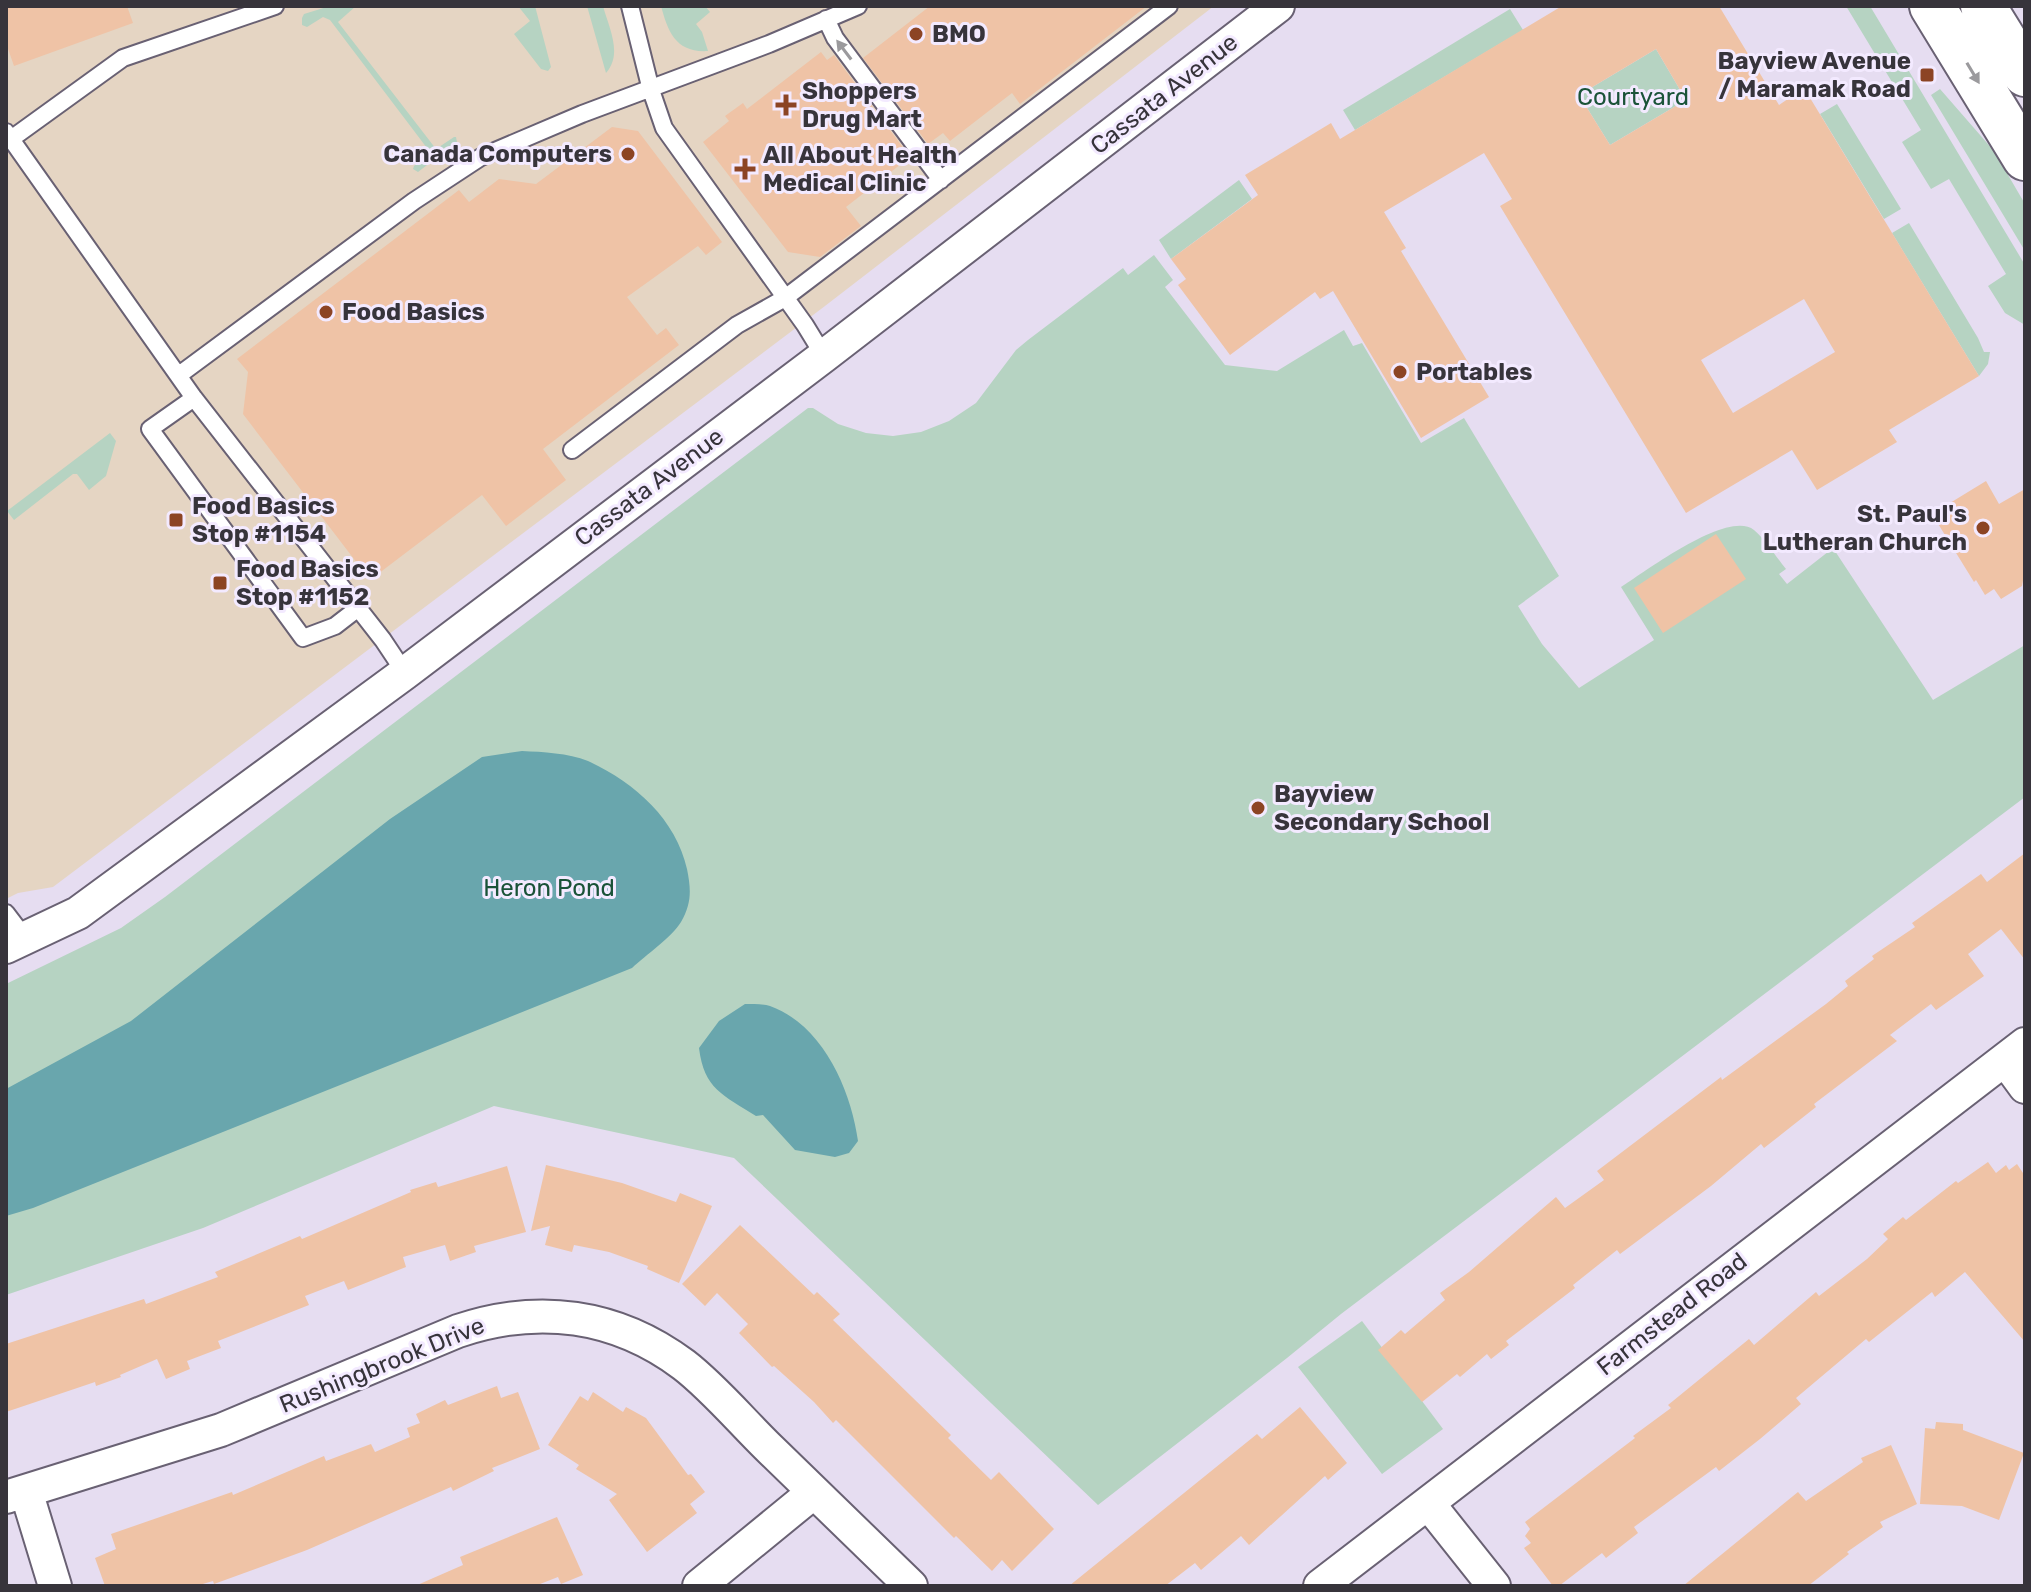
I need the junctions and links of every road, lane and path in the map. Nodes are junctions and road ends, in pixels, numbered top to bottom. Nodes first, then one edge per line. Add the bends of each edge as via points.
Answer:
1 (275, 6) edge
2 (630, 6) edge
3 (858, 6) edge
4 (1169, 6) edge
5 (1278, 6) edge
6 (1932, 6) edge
7 (1983, 6) edge
8 (826, 19) junction
9 (2025, 74) edge
10 (651, 90) junction
11 (8, 136) edge
12 (2025, 158) edge
13 (941, 180) junction
14 (785, 298) junction
15 (824, 356) junction
16 (179, 375) junction
17 (194, 398) junction
18 (572, 450) dead end
19 (357, 609) junction
20 (405, 673) junction
21 (12, 933) edge
22 (2015, 1053) edge
23 (2025, 1087) edge
24 (814, 1492) junction
25 (16, 1494) edge
26 (1428, 1503) junction
27 (55, 1586) edge
28 (699, 1586) edge
29 (911, 1586) edge
30 (1320, 1586) edge
31 (1494, 1586) edge

1 - 11 lane via 123,58
2 - 10 lane
3 - 8 lane
4 - 13 lane
5 - 15 street, Cassata Avenue
6 -> 12 main road
7 - 9 main road
8 - 10 lane
13 -> 8 lane
10 - 14 lane via 668,134
10 - 16 lane via 481,157
11 - 16 lane
13 - 14 lane
14 - 15 lane
14 - 18 lane via 737,325
15 - 20 street, Cassata Avenue
16 - 17 lane
17 - 19 lane
17 - 19 lane via 150,429 303,638 335,626
19 - 20 lane
20 - 21 street, Cassata Avenue via 78,913
22 - 23 street
22 - 26 street, Farmstead Road
24 - 25 street, Rushingbrook Drive via 686,1366 660,1349 603,1324 537,1316 458,1331 221,1430
24 - 28 street
24 - 29 street, Rushingbrook Drive
25 - 27 street
26 - 30 street, Farmstead Road
26 - 31 street

